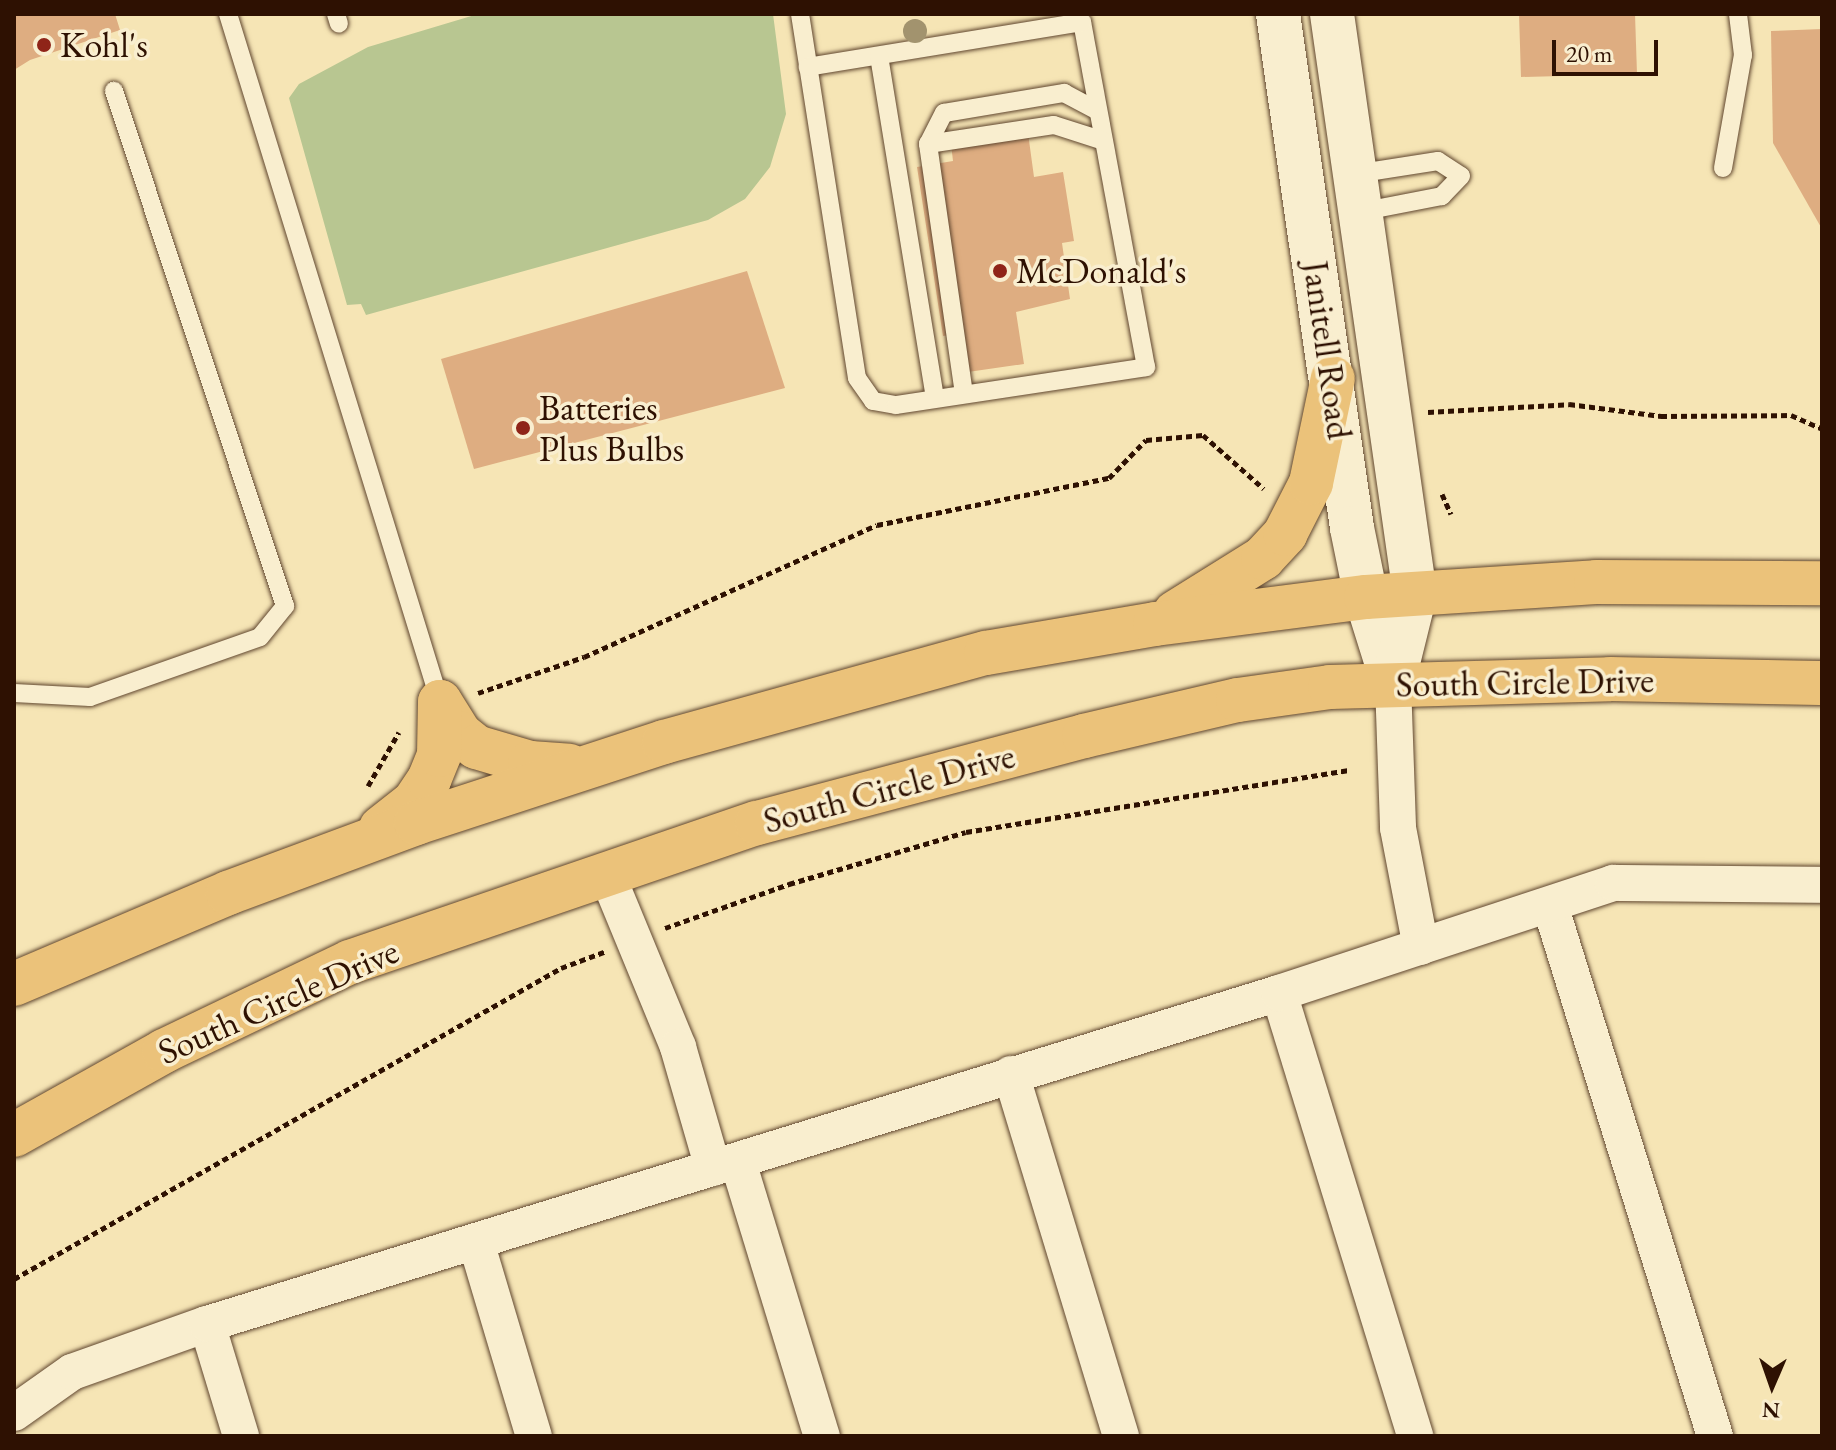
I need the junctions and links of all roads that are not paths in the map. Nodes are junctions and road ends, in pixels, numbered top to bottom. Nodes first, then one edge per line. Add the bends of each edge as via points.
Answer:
1 (228, 14) edge
2 (800, 14) edge
3 (1278, 14) edge
4 (1332, 14) edge
5 (1738, 14) edge
6 (879, 56) junction
7 (808, 67) junction
8 (114, 91) dead end
9 (1098, 111) junction
10 (1104, 141) junction
11 (928, 144) junction
12 (1723, 168) dead end
13 (1333, 378) junction
14 (964, 394) junction
15 (935, 398) junction
16 (1822, 583) edge
17 (1415, 594) junction
18 (1366, 597) junction
19 (1155, 624) junction
20 (1393, 683) junction
21 (1822, 683) edge
22 (14, 693) edge
23 (455, 698) junction
24 (584, 767) junction
25 (349, 846) junction
26 (606, 872) junction
27 (1822, 885) edge
28 (1550, 905) junction
29 (1421, 947) junction
30 (14, 984) edge
31 (1279, 993) junction
32 (1011, 1074) junction
33 (14, 1135) edge
34 (726, 1165) junction
35 (476, 1242) junction
36 (207, 1324) junction
37 (14, 1413) edge
38 (241, 1436) edge
39 (534, 1436) edge
40 (822, 1436) edge
41 (1121, 1436) edge
42 (1415, 1436) edge
43 (1715, 1436) edge

1 - 23 lane
2 - 7 lane
3 - 13 street, Janitell Road
4 - 17 street, Janitell Road
5 - 12 lane via 1741,69
6 - 7 lane
6 - 9 lane via 1082,22
6 - 15 lane
7 - 15 lane via 857,378 873,401 896,405
8 - 22 lane via 285,606 260,637 90,697
9 - 10 lane
9 - 11 lane via 1064,93 944,113
10 - 11 lane via 1054,125
10 - 14 lane via 1146,367
11 - 14 lane
13 - 18 street, Janitell Road
13 - 19 main road via 1311,483 1285,534 1235,578
14 - 15 lane
16 - 17 main road via 1596,582
17 - 18 main road
17 - 20 street, Janitell Road
18 - 19 main road
18 - 20 street, Janitell Road
19 - 24 main road via 986,653
20 - 21 main road, South Circle Drive
20 - 26 main road, South Circle Drive via 1238,700 1158,718 772,818
20 - 29 street, Janitell Road via 1398,828
23 - 24 main road via 459,733 476,747 530,763
23 - 25 main road via 422,791 398,818
24 - 25 main road
25 - 30 main road
26 - 33 main road, South Circle Drive via 350,962 164,1051
26 - 34 street
27 - 28 street via 1613,883
28 - 29 street
28 - 43 street
29 - 31 street
31 - 32 street
31 - 42 street
32 - 34 street
32 - 41 street
34 - 35 street
34 - 40 street
35 - 36 street
35 - 39 street
36 - 37 street via 72,1372
36 - 38 street

